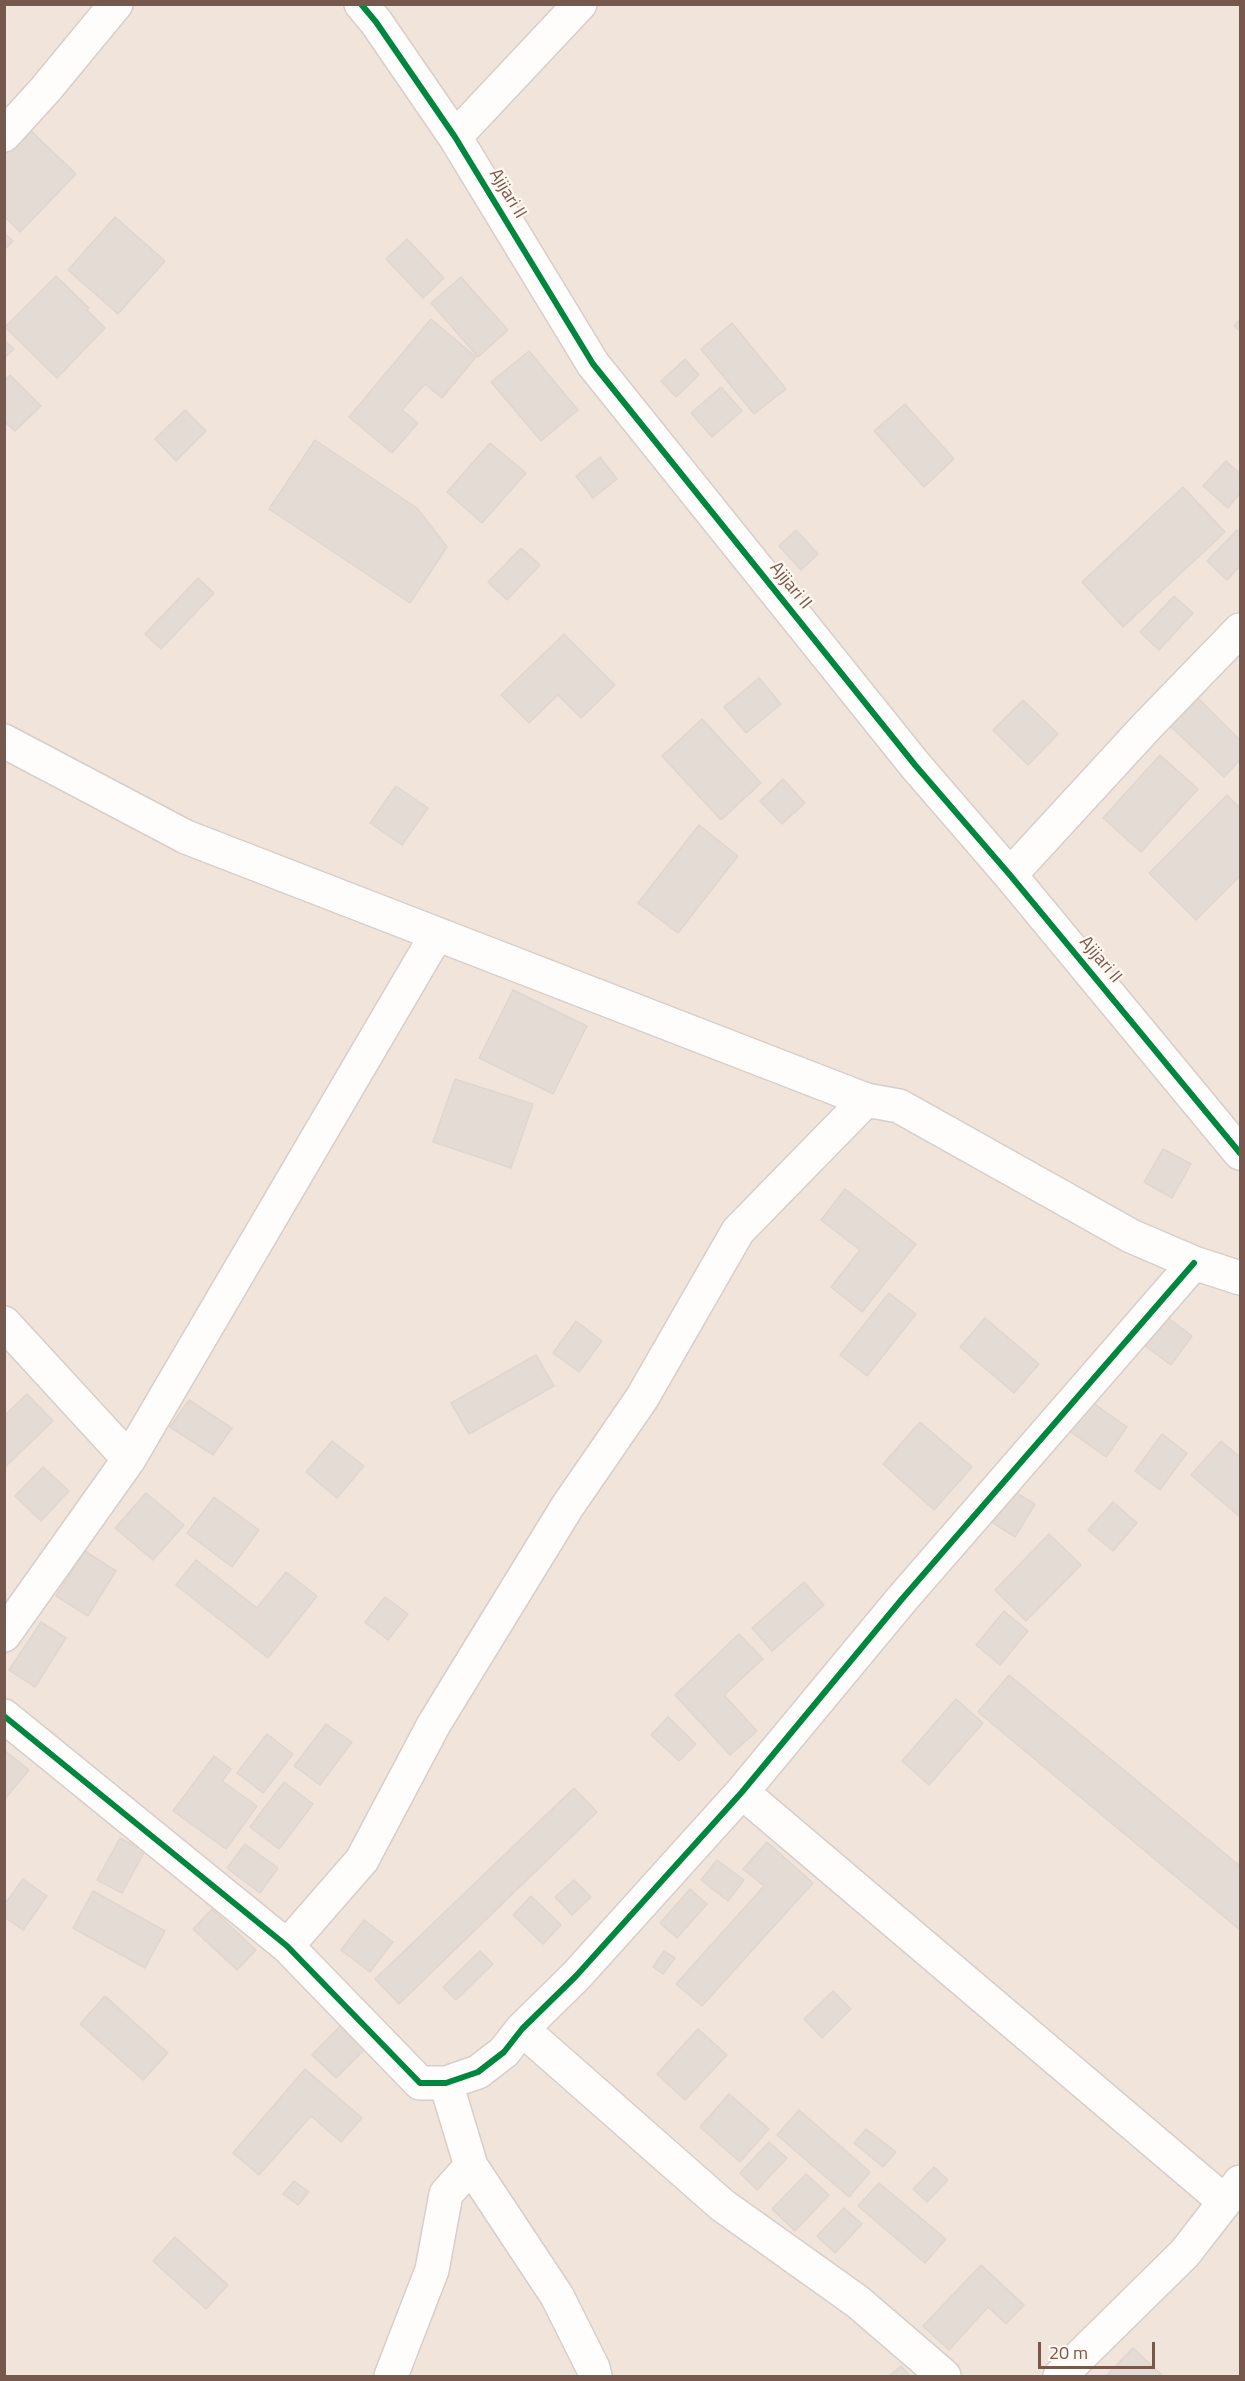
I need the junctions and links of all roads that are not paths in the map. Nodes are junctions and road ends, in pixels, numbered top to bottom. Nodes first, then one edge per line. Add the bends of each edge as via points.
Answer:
1 (116, 4) edge
2 (361, 4) edge
3 (580, 4) edge
4 (4, 135) edge
5 (455, 137) junction
6 (1240, 630) edge
7 (4, 741) edge
8 (1010, 875) junction
9 (437, 933) junction
10 (866, 1100) junction
11 (1240, 1153) edge
12 (1194, 1263) junction
13 (1240, 1278) edge
14 (4, 1323) edge
15 (129, 1459) junction
16 (4, 1635) edge
17 (4, 1716) edge
18 (742, 1792) junction
19 (287, 1946) junction
20 (522, 2029) junction
21 (446, 2083) junction
22 (471, 2166) junction
23 (1232, 2192) edge
24 (391, 2376) edge
25 (596, 2376) edge
26 (944, 2376) edge
27 (1060, 2376) edge

1 - 4 street
2 - 5 street, Ajijari II
3 - 5 street
5 - 8 street, Ajijari II via 593,364 915,765
6 - 8 street
7 - 9 street via 186,837
8 - 11 street, Ajijari II
9 - 10 street
9 - 15 street
10 - 12 street via 899,1106 1131,1236
10 - 19 street via 738,1231 642,1398 567,1507 435,1724 362,1860
12 - 13 street
12 - 18 street via 902,1599
14 - 15 street
15 - 16 street
17 - 19 street
18 - 20 street via 576,1976
18 - 23 street
19 - 21 street via 420,2083
20 - 21 street via 504,2052 478,2072
20 - 26 street via 722,2205 858,2302
21 - 22 street
22 - 24 street via 447,2194 432,2270
22 - 25 street via 557,2296
23 - 27 street via 1185,2253

